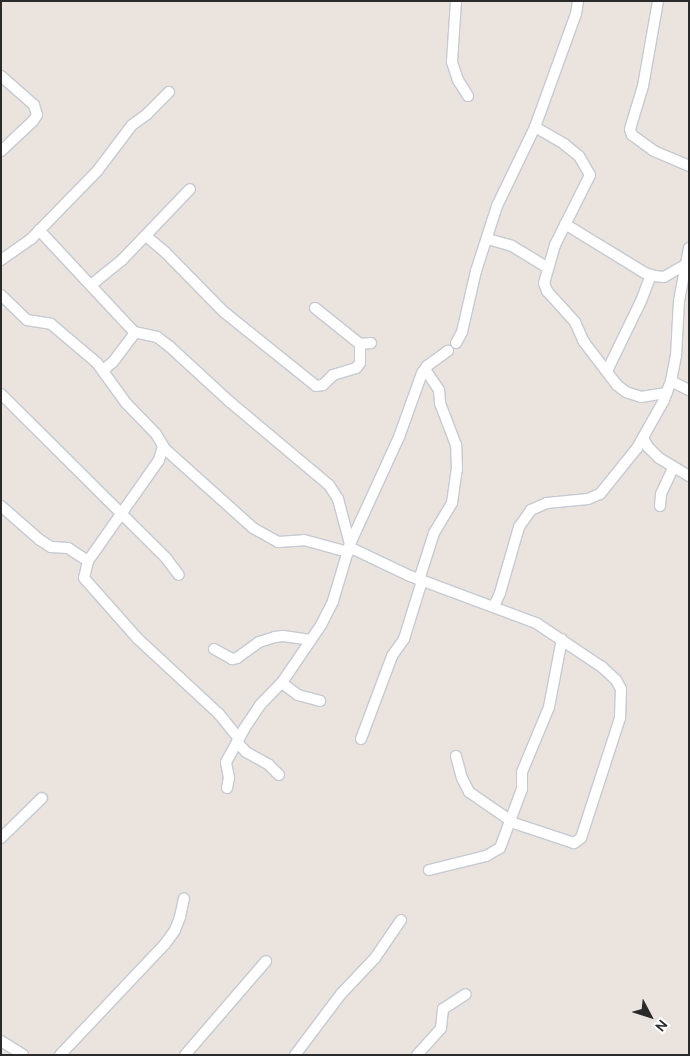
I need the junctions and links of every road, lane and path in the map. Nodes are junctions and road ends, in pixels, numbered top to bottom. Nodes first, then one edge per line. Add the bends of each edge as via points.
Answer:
1 (456, 1) edge
2 (578, 1) edge
3 (658, 1) edge
4 (1, 76) edge
5 (169, 92) dead end
6 (468, 96) dead end
7 (534, 127) junction
8 (1, 151) edge
9 (689, 166) edge
10 (190, 189) dead end
11 (566, 224) junction
12 (39, 230) junction
13 (146, 236) junction
14 (488, 239) junction
15 (689, 248) edge
16 (1, 260) edge
17 (685, 265) junction
18 (548, 268) junction
19 (651, 275) junction
20 (91, 285) junction
21 (1, 295) edge
22 (315, 308) dead end
23 (136, 333) junction
24 (456, 343) dead end
25 (448, 351) dead end
26 (425, 369) junction
27 (103, 370) junction
28 (607, 371) junction
29 (671, 381) junction
30 (689, 390) edge
31 (667, 393) junction
32 (1, 394) edge
33 (643, 438) junction
34 (163, 446) junction
35 (673, 468) junction
36 (689, 476) edge
37 (1, 506) edge
38 (660, 506) dead end
39 (121, 515) junction
40 (349, 548) junction
41 (88, 561) junction
42 (178, 575) dead end
43 (421, 580) junction
44 (494, 606) junction
45 (562, 639) junction
46 (311, 640) junction
47 (214, 649) dead end
48 (282, 683) junction
49 (320, 701) dead end
50 (361, 739) dead end
51 (238, 740) junction
52 (456, 756) dead end
53 (279, 775) dead end
54 (227, 788) dead end
55 (42, 798) dead end
56 (511, 822) junction
57 (1, 838) edge
58 (429, 870) dead end
59 (184, 898) dead end
60 (401, 920) dead end
61 (266, 961) dead end
62 (466, 994) dead end
63 (1, 1041) edge
64 (23, 1055) edge
65 (60, 1055) edge
66 (185, 1055) edge
67 (295, 1055) edge
68 (417, 1055) edge

1 - 6 street via 452,62
2 - 7 street
3 - 9 street via 643,86 630,130 654,151
4 - 8 street via 30,100 37,115
5 - 12 street via 132,125 98,170
7 - 11 street via 579,156 590,175
7 - 14 street via 497,206
10 - 13 street
11 - 18 street
11 - 19 street
12 - 16 street via 22,248
12 - 20 street
13 - 20 street
13 - 22 street via 224,312 316,386 356,368 366,343
14 - 18 street via 512,246
14 - 24 street
15 - 17 street
17 - 19 street via 664,277
17 - 29 street
18 - 28 street via 544,283 547,291 575,322 584,342
19 - 28 street
20 - 23 street
21 - 27 street via 27,320 57,328
23 - 27 street
23 - 40 street via 157,337 169,346 329,485 338,499
25 - 26 street
26 - 40 street via 399,437
26 - 43 street via 439,390 440,403 456,445 457,469 452,504 434,533
27 - 34 street
28 - 31 street via 617,385 634,396
29 - 30 street
29 - 31 street
31 - 33 street
32 - 39 street
33 - 35 street via 653,452
33 - 44 street via 600,494 531,510 519,527
34 - 39 street via 159,460
34 - 40 street via 244,522 271,540 304,540
35 - 36 street
35 - 38 street via 661,494
37 - 41 street via 51,547 74,551
39 - 41 street
39 - 42 street via 166,558
40 - 43 street
40 - 46 street via 333,601
41 - 51 street via 84,571 87,583 126,622 137,638 228,724
43 - 44 street
43 - 50 street via 404,639 392,656
44 - 45 street via 536,623
45 - 56 street via 549,707 522,772 522,789
45 - 56 street via 616,680 623,699 620,718 578,841 574,843
46 - 47 street via 275,637 258,642 232,660
46 - 48 street
48 - 49 street via 298,694
48 - 51 street via 260,705
51 - 53 street via 246,752
51 - 54 street via 226,762
52 - 56 street via 469,792
55 - 57 street
56 - 58 street via 500,848
59 - 65 street via 175,930 165,944
60 - 67 street via 375,958 341,994
61 - 66 street
62 - 68 street via 443,1009 441,1028
63 - 64 street

